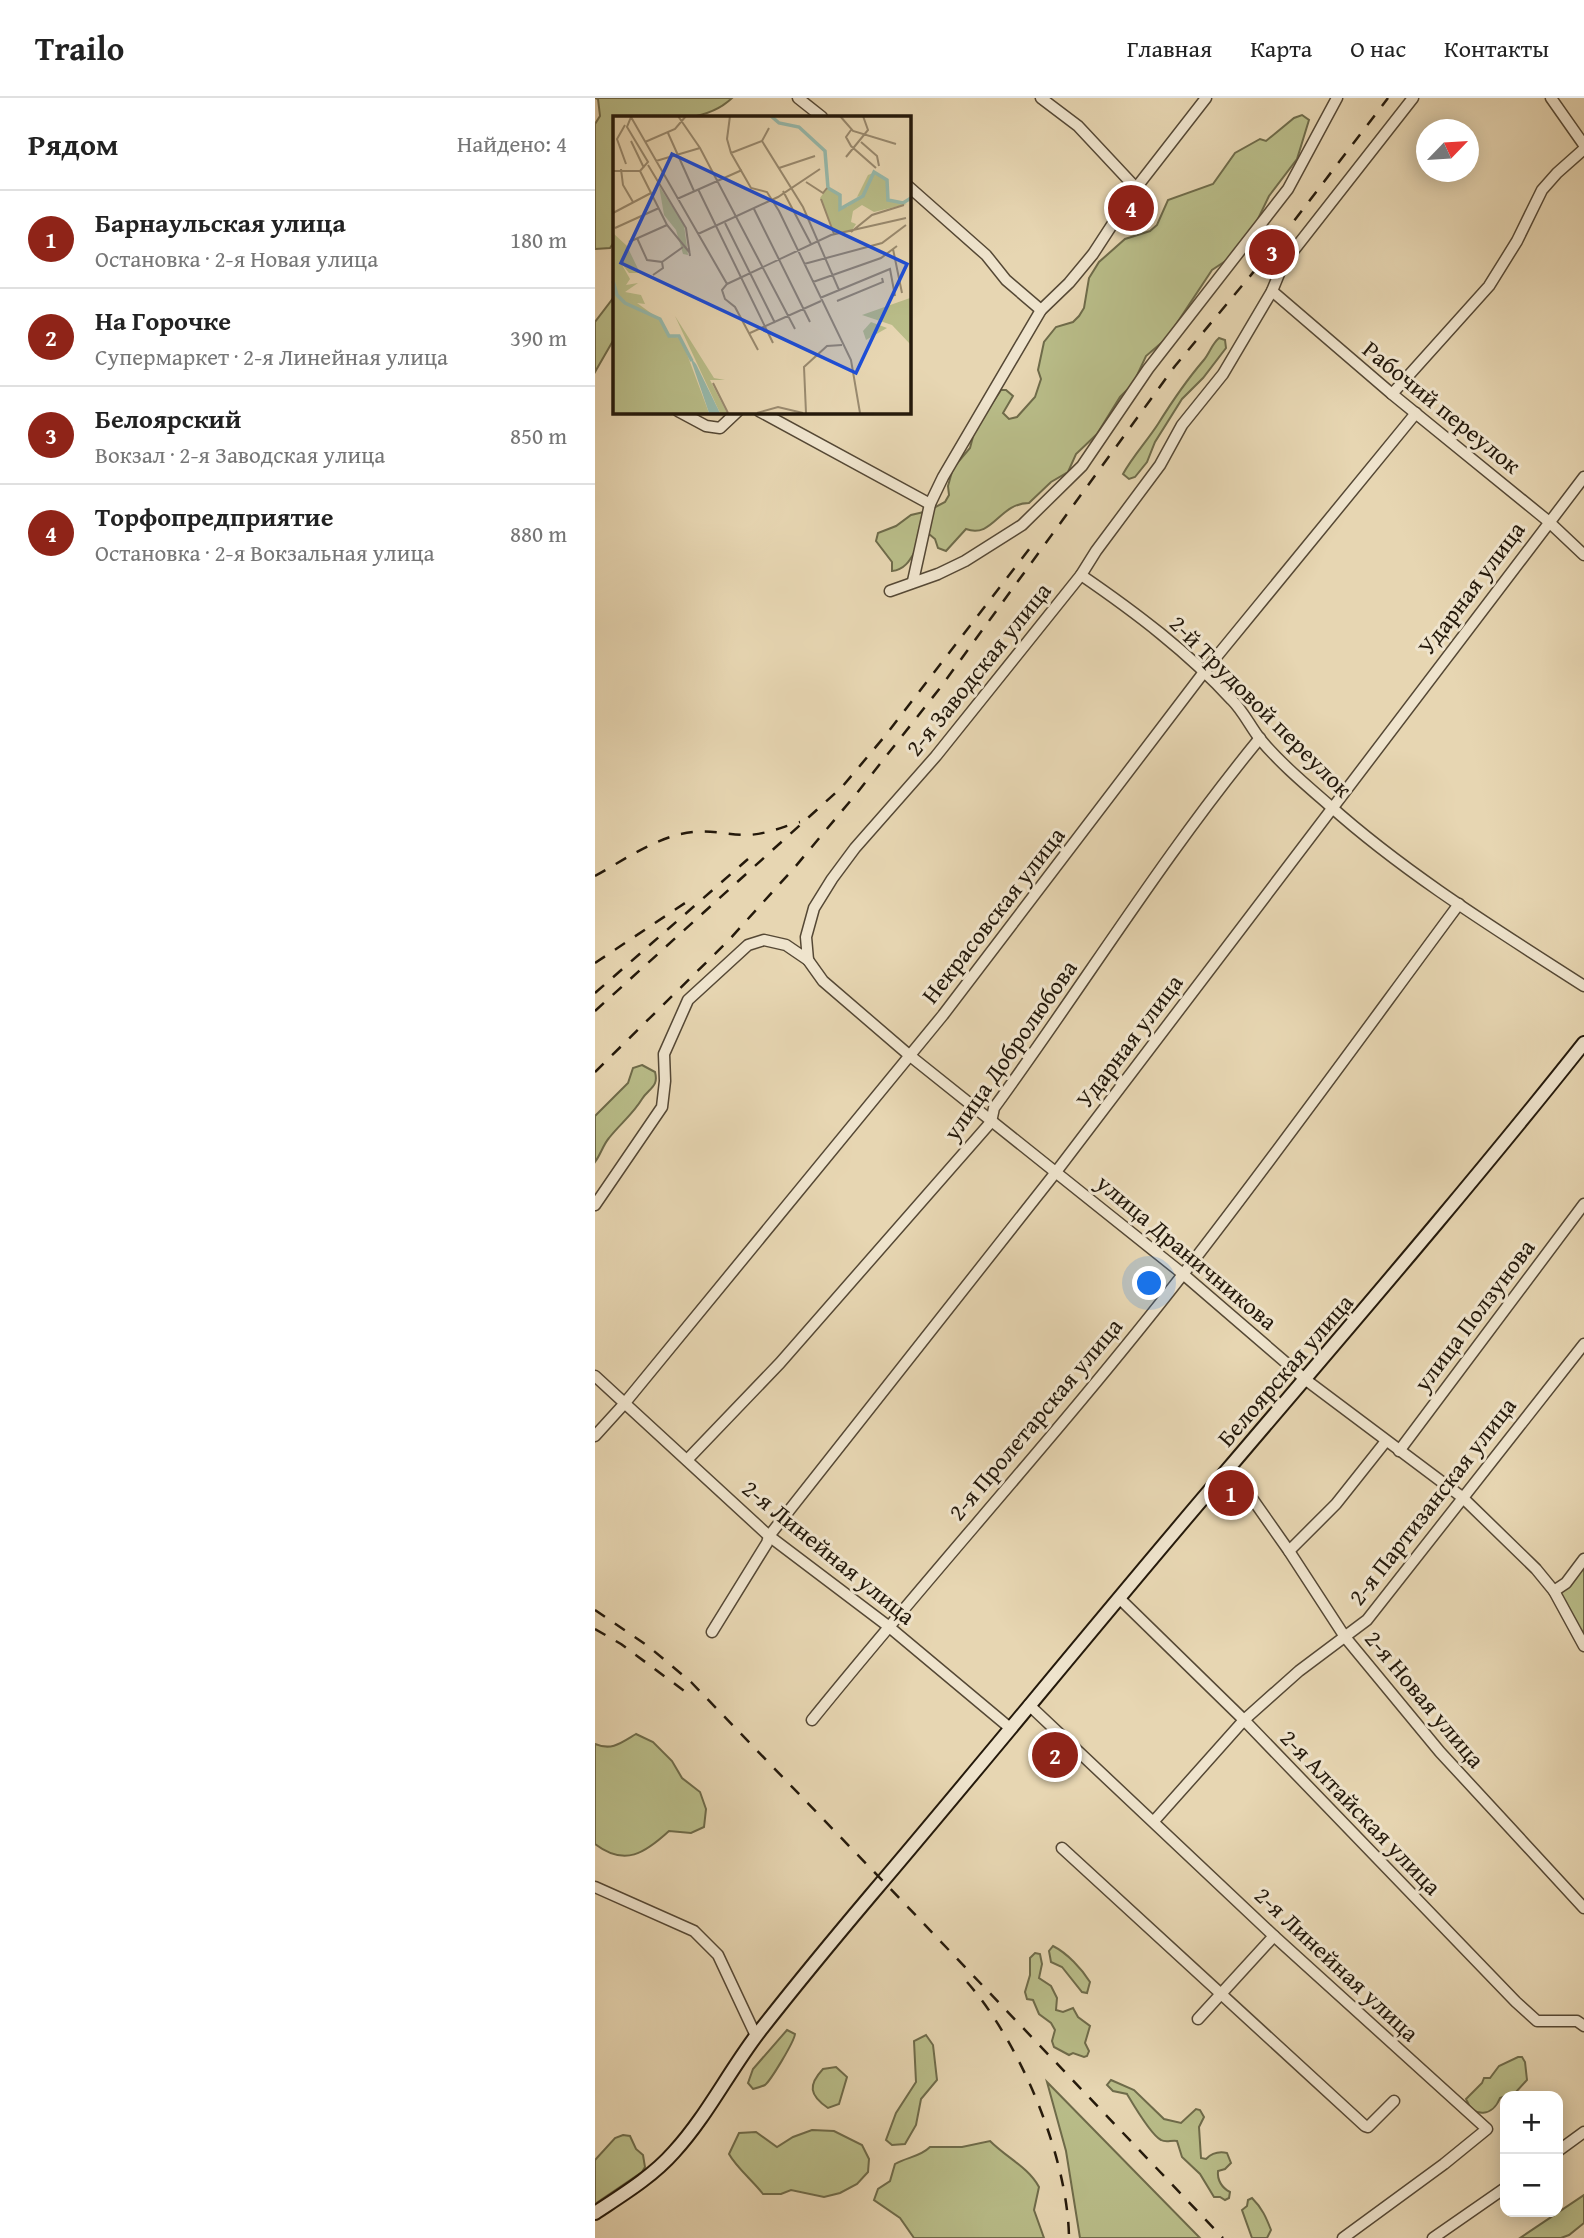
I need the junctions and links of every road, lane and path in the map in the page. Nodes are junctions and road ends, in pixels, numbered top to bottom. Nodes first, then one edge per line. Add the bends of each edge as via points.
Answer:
1 (797, 98) edge
2 (1041, 98) edge
3 (1206, 98) edge
4 (1337, 98) edge
5 (1413, 98) edge
6 (1551, 98) edge
7 (821, 116) edge
8 (1584, 147) edge
9 (910, 188) edge
10 (1136, 188) junction
11 (1272, 291) junction
12 (1041, 310) junction
13 (1392, 394) junction
14 (682, 413) edge
15 (736, 413) edge
16 (763, 413) edge
17 (1416, 413) junction
18 (1584, 477) edge
19 (930, 504) junction
20 (1548, 521) junction
21 (1584, 555) edge
22 (1081, 575) junction
23 (913, 581) junction
24 (890, 591) dead end
25 (1204, 672) junction
26 (1260, 738) junction
27 (1331, 807) junction
28 (1459, 904) junction
29 (808, 960) junction
30 (1584, 986) edge
31 (1584, 1043) edge
32 (909, 1055) junction
33 (991, 1122) junction
34 (1056, 1172) junction
35 (595, 1205) edge
36 (1584, 1205) edge
37 (1184, 1274) junction
38 (1584, 1344) edge
39 (595, 1376) edge
40 (1306, 1380) junction
41 (624, 1404) junction
42 (595, 1436) edge
43 (1386, 1441) junction
44 (1399, 1451) junction
45 (687, 1460) junction
46 (1230, 1467) junction
47 (1462, 1497) junction
48 (769, 1536) junction
49 (1289, 1551) junction
50 (1584, 1559) edge
51 (1555, 1591) junction
52 (1119, 1598) junction
53 (888, 1626) junction
54 (712, 1632) dead end
55 (1345, 1637) junction
56 (1584, 1646) edge
57 (1029, 1705) junction
58 (811, 1720) dead end
59 (1244, 1720) junction
60 (1010, 1728) junction
61 (1154, 1821) junction
62 (1062, 1848) dead end
63 (595, 1888) edge
64 (1584, 1908) edge
65 (1274, 1936) junction
66 (1221, 1993) junction
67 (1198, 2019) dead end
68 (1584, 2026) edge
69 (756, 2036) junction
70 (1394, 2101) dead end
71 (1584, 2132) edge
72 (1563, 2147) edge
73 (1500, 2191) edge
74 (595, 2213) edge
75 (1343, 2238) edge
76 (1433, 2238) edge

1 - 7 street
2 - 10 street via 1078,126
3 - 10 street
4 - 23 street via 1288,189 1148,369 1082,466 1022,525 965,561
5 - 11 street, 2-я Заводская улица via 1283,264
6 - 8 street
8 - 13 street via 1542,190 1489,286
9 - 12 street
10 - 12 street via 1085,264
11 - 13 street, Рабочий переулок
11 - 22 street, 2-я Заводская улица via 1223,374 1182,425 1160,465
12 - 19 street
13 - 17 street, Рабочий переулок
14 - 15 street via 720,428
16 - 19 street
17 - 20 street, Рабочий переулок
17 - 25 street, Некрасовская улица
18 - 20 street, Ударная улица
19 - 23 street
20 - 21 street, Рабочий переулок
20 - 27 street, Ударная улица
22 - 25 street, 2-й Трудовой переулок via 1133,611
22 - 29 street, 2-я Заводская улица via 832,879 814,908 806,937
23 - 24 street
25 - 26 street, 2-й Трудовой переулок
25 - 32 street, Некрасовская улица
26 - 27 street, 2-й Трудовой переулок
26 - 33 street, улица Добролюбова via 1209,800 994,1108
27 - 28 street, 2-й Трудовой переулок
27 - 34 street, Ударная улица
28 - 30 street, 2-й Трудовой переулок
28 - 37 street, 2-я Пролетарская улица
29 - 32 street, улица Драничникова via 823,981
29 - 35 street via 786,945 764,940 748,945 688,1000 664,1054 662,1107
31 - 40 street, Белоярская улица
32 - 33 street, улица Драничникова
32 - 41 street, Некрасовская улица
33 - 34 street, улица Драничникова
33 - 45 street, улица Добролюбова via 781,1363
34 - 37 street, улица Драничникова
34 - 48 street, Ударная улица
36 - 44 street, улица Ползунова
37 - 40 street, улица Драничникова
37 - 53 street, 2-я Пролетарская улица
38 - 47 street, 2-я Партизанская улица
39 - 41 street, 2-я Линейная улица
40 - 43 street, улица Драничникова
40 - 46 street, Белоярская улица
41 - 42 street, Некрасовская улица
41 - 45 street, 2-я Линейная улица
43 - 44 street, улица Драничникова
43 - 49 street via 1336,1504
44 - 47 street, улица Драничникова
45 - 48 street, 2-я Линейная улица
46 - 49 street, 2-я Новая улица
46 - 52 street, Белоярская улица
47 - 51 street, улица Драничникова
47 - 55 street, 2-я Партизанская улица via 1367,1620
48 - 53 street, 2-я Линейная улица
48 - 54 street, Ударная улица
49 - 55 street, 2-я Новая улица
50 - 51 street
51 - 56 street, улица Драничникова
52 - 57 street, Белоярская улица
52 - 59 street, 2-я Алтайская улица
53 - 58 street, 2-я Пролетарская улица
53 - 60 street, 2-я Линейная улица
55 - 59 street, 2-я Партизанская улица
55 - 64 street, 2-я Новая улица via 1440,1752
57 - 60 street, Белоярская улица
57 - 61 street, 2-я Линейная улица
59 - 61 street, 2-я Партизанская улица
59 - 68 street, 2-я Алтайская улица via 1537,2021 1577,2021
60 - 69 street, Белоярская улица
61 - 65 street, 2-я Линейная улица
62 - 66 street
63 - 69 street via 694,1931 706,1941 718,1955
65 - 66 street
65 - 75 street, 2-я Линейная улица via 1487,2129
66 - 67 street
66 - 70 street via 1365,2126
69 - 74 street, Белоярская улица via 673,2155
71 - 72 street
73 - 76 street

